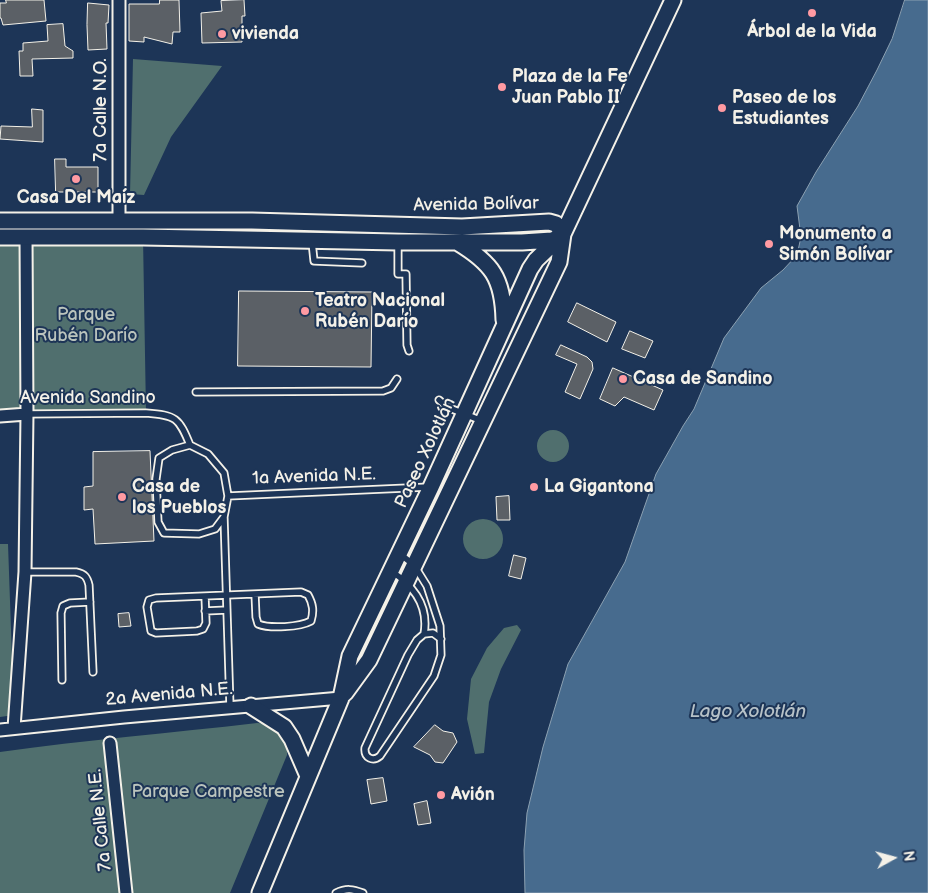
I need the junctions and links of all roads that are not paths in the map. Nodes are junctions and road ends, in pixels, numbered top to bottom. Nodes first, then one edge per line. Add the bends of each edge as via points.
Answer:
1 (120, 0) edge
2 (673, 0) edge
3 (580, 198) junction
4 (118, 220) junction
5 (0, 221) edge
6 (549, 222) junction
7 (562, 234) junction
8 (0, 237) edge
9 (26, 237) junction
10 (312, 240) junction
11 (398, 242) junction
12 (456, 242) junction
13 (362, 263) dead end
14 (504, 326) junction
15 (409, 351) dead end
16 (397, 379) dead end
17 (196, 392) dead end
18 (439, 400) dead end
19 (28, 414) junction
20 (465, 414) junction
21 (0, 416) edge
22 (483, 421) junction
23 (190, 445) junction
24 (432, 487) junction
25 (228, 496) junction
26 (224, 517) junction
27 (400, 554) junction
28 (414, 565) junction
29 (391, 571) junction
30 (25, 572) junction
31 (406, 581) junction
32 (255, 594) junction
33 (227, 595) junction
34 (204, 596) junction
35 (90, 602) junction
36 (227, 610) junction
37 (206, 611) junction
38 (424, 634) junction
39 (441, 639) junction
40 (93, 672) dead end
41 (62, 680) dead end
42 (341, 698) junction
43 (251, 706) junction
44 (230, 707) junction
45 (14, 728) junction
46 (0, 730) edge
47 (110, 743) dead end
48 (308, 776) junction
49 (126, 893) edge
50 (260, 893) edge
51 (336, 893) edge
52 (363, 893) edge

1 - 4 street, 7a Calle N.O.
2 - 3 street, Paseo Xolotlán
3 - 6 street via 567,215
3 - 7 street, Paseo Xolotlán
4 - 5 street, Avenida Bolívar
4 - 6 street, Avenida Bolívar via 462,227
6 - 7 street, Avenida Bolívar via 556,224
7 - 12 street, Avenida Bolívar via 552,240
7 - 14 street, Paseo Xolotlán via 530,269
7 - 22 street, Paseo Xolotlán via 559,262
8 - 9 street, Avenida Bolívar
9 - 10 street, Avenida Bolívar
9 - 19 street
10 - 11 street, Avenida Bolívar
10 - 13 lane via 314,261
11 - 12 street, Avenida Bolívar
11 - 15 lane via 398,274 406,274
12 - 14 street via 478,256 496,276 503,297
14 - 20 street, Paseo Xolotlán
16 - 17 lane via 391,388 383,391
18 - 20 lane
19 - 21 street, Avenida Sandino
19 - 23 lane, Avenida Sandino via 162,414 174,418 182,426
19 - 30 street
20 - 22 lane
20 - 24 street, Paseo Xolotlán
22 - 28 street, Paseo Xolotlán
23 - 25 lane via 208,454 224,474
23 - 26 lane via 159,458 156,479 158,522 164,533 198,534 215,529
24 - 25 lane, 1a Avenida N.E.
24 - 27 street, Paseo Xolotlán
25 - 26 lane
26 - 33 lane
27 - 28 lane
27 - 29 street, Paseo Xolotlán
28 - 31 street, Paseo Xolotlán
28 - 39 lane via 427,586
29 - 31 lane
29 - 42 street, Paseo Xolotlán via 350,656
30 - 35 lane via 83,574 90,585
30 - 45 street
31 - 38 lane via 423,609
31 - 42 street, Paseo Xolotlán via 369,660
32 - 32 lane via 301,592 308,595 312,602 311,621 265,627 258,624
32 - 33 lane
33 - 34 lane
33 - 36 lane
34 - 37 lane
34 - 37 lane via 149,600 149,625 156,633 197,631 206,623
35 - 40 lane
35 - 41 lane via 63,606
36 - 37 lane
36 - 44 lane
38 - 39 lane via 433,633
38 - 39 lane via 408,655 364,748 367,757 376,759 380,756 434,676
42 - 43 street, 2a Avenida N.E.
42 - 48 street, Paseo Xolotlán
43 - 44 street, 2a Avenida N.E.
43 - 48 street via 284,727
44 - 45 street, 2a Avenida N.E.
45 - 46 street, 2a Avenida N.E.
47 - 49 street, 7a Calle N.E.
48 - 50 street, Paseo Xolotlán
51 - 52 lane via 352,889

